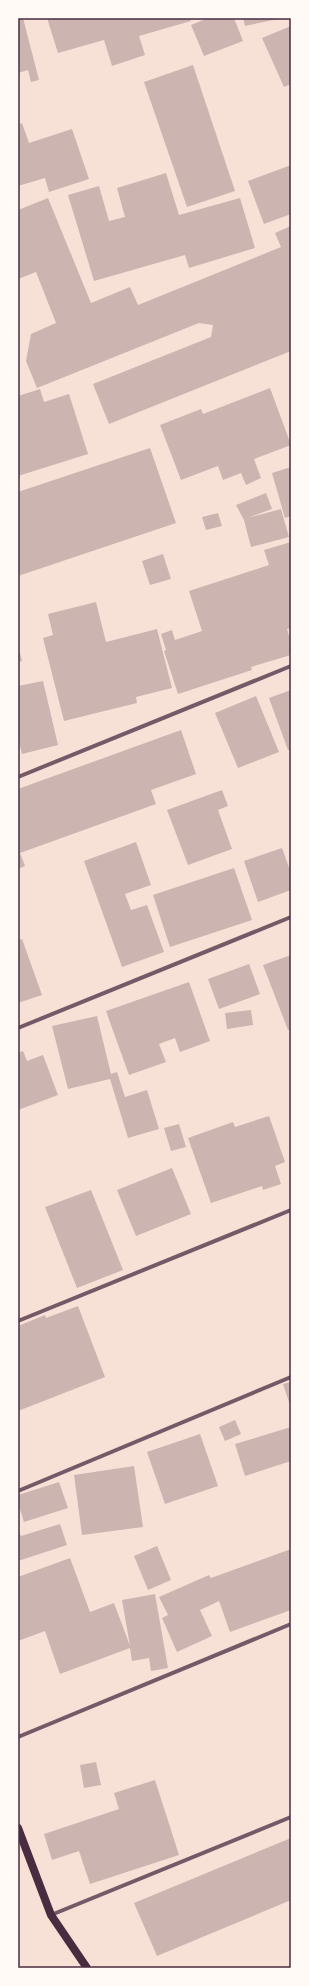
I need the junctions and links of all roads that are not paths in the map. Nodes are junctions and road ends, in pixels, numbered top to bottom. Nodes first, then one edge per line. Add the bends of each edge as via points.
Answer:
1 (291, 666) edge
2 (18, 777) edge
3 (291, 917) edge
4 (18, 1028) edge
5 (291, 1210) edge
6 (18, 1321) edge
7 (291, 1378) edge
8 (18, 1491) edge
9 (291, 1624) edge
10 (18, 1737) edge
11 (291, 1817) edge
12 (18, 1828) edge
13 (51, 1915) junction
14 (86, 1968) edge

1 - 2 street
3 - 4 street
5 - 6 street
7 - 8 street
9 - 10 street
11 - 13 street
12 - 13 main road
13 - 14 main road

